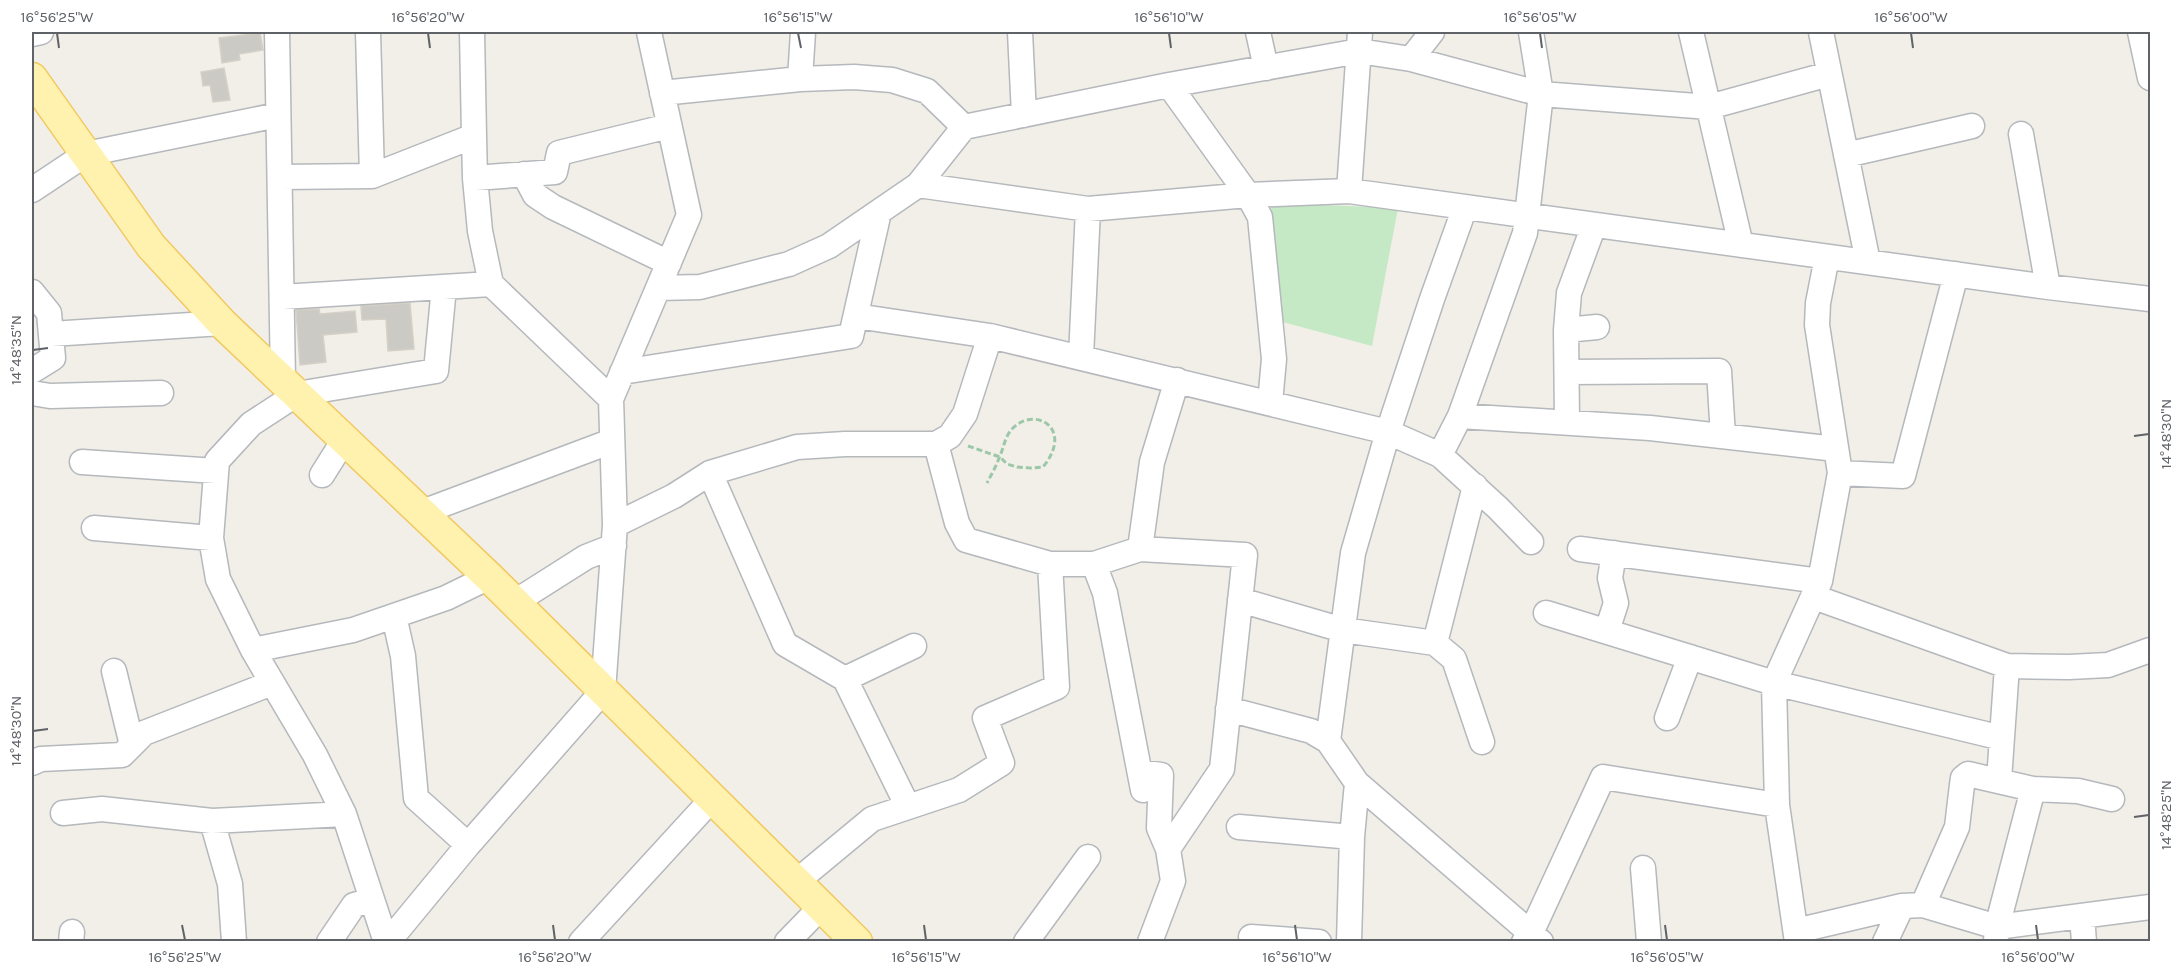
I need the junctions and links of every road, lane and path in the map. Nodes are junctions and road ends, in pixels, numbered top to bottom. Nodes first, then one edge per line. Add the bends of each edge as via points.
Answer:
1 (41, 32) edge
2 (277, 32) edge
3 (368, 32) edge
4 (472, 32) edge
5 (649, 32) edge
6 (803, 32) edge
7 (1020, 32) edge
8 (1258, 32) edge
9 (1432, 32) edge
10 (1531, 32) edge
11 (1691, 32) edge
12 (1821, 32) edge
13 (2140, 32) edge
14 (32, 34) edge
15 (1359, 41) edge
16 (1411, 59) junction
17 (1266, 68) junction
18 (1830, 74) junction
19 (32, 78) edge
20 (2151, 78) edge
21 (800, 79) junction
22 (1169, 85) junction
23 (662, 93) junction
24 (1541, 94) junction
25 (1709, 107) junction
26 (278, 115) junction
27 (1024, 115) junction
28 (669, 126) junction
29 (1972, 126) dead end
30 (964, 127) junction
31 (2021, 134) dead end
32 (474, 136) junction
33 (86, 153) junction
34 (1846, 155) junction
35 (524, 174) junction
36 (372, 176) junction
37 (280, 177) junction
38 (475, 178) junction
39 (918, 185) junction
40 (32, 190) edge
41 (1349, 191) junction
42 (1248, 195) junction
43 (1466, 207) junction
44 (1088, 209) junction
45 (879, 212) junction
46 (1528, 216) junction
47 (1594, 225) junction
48 (1741, 245) junction
49 (1827, 257) junction
50 (1868, 262) junction
51 (669, 263) junction
52 (1956, 274) junction
53 (490, 284) junction
54 (444, 287) junction
55 (2048, 287) junction
56 (658, 288) junction
57 (32, 292) edge
58 (282, 297) junction
59 (2151, 299) edge
60 (856, 316) junction
61 (222, 323) junction
62 (1597, 327) dead end
63 (1566, 330) junction
64 (51, 334) junction
65 (990, 336) junction
66 (1081, 357) junction
67 (32, 371) edge
68 (622, 372) junction
69 (1566, 372) junction
70 (1177, 380) junction
71 (290, 387) junction
72 (32, 393) edge
73 (162, 393) dead end
74 (610, 399) junction
75 (1270, 403) junction
76 (1460, 416) junction
77 (1567, 422) junction
78 (1388, 432) junction
79 (1723, 436) junction
80 (344, 440) junction
81 (943, 440) junction
82 (612, 441) junction
83 (1836, 449) junction
84 (1440, 455) junction
85 (1000, 456) junction
86 (82, 462) dead end
87 (216, 471) junction
88 (710, 473) junction
89 (1840, 473) junction
90 (322, 475) dead end
91 (987, 483) dead end
92 (1475, 486) junction
93 (420, 513) junction
94 (94, 528) dead end
95 (614, 535) junction
96 (211, 538) junction
97 (1531, 542) dead end
98 (1140, 549) junction
99 (1580, 549) dead end
100 (1614, 553) junction
101 (1050, 564) junction
102 (1094, 564) junction
103 (489, 577) junction
104 (1817, 589) junction
105 (1240, 600) junction
106 (515, 602) junction
107 (1546, 613) dead end
108 (394, 616) junction
109 (1343, 630) junction
110 (1607, 631) junction
111 (1435, 643) junction
112 (914, 646) dead end
113 (253, 650) junction
114 (2151, 650) edge
115 (1690, 657) junction
116 (2007, 666) junction
117 (114, 671) dead end
118 (845, 679) junction
119 (272, 682) junction
120 (1774, 683) junction
121 (603, 691) junction
122 (1228, 709) junction
123 (1667, 718) dead end
124 (2002, 738) junction
125 (1328, 741) junction
126 (1482, 742) dead end
127 (132, 745) junction
128 (32, 763) edge
129 (1999, 780) junction
130 (1357, 783) junction
131 (2033, 789) junction
132 (712, 799) junction
133 (2112, 799) dead end
134 (1777, 805) junction
135 (908, 807) junction
136 (63, 813) dead end
137 (344, 814) junction
138 (212, 821) junction
139 (1239, 827) dead end
140 (1352, 837) junction
141 (468, 845) junction
142 (1168, 849) junction
143 (1088, 856) dead end
144 (1643, 868) dead end
145 (796, 882) junction
146 (372, 900) junction
147 (1912, 905) junction
148 (822, 906) junction
149 (2151, 907) edge
150 (2082, 916) junction
151 (1996, 934) edge
152 (1251, 937) dead end
153 (1797, 937) edge
154 (1532, 939) edge
155 (234, 942) edge
156 (329, 942) edge
157 (387, 942) edge
158 (581, 942) edge
159 (787, 942) edge
160 (857, 942) edge
161 (1026, 942) edge
162 (1150, 942) edge
163 (1319, 942) edge
164 (1348, 942) edge
165 (1649, 942) edge
166 (1885, 942) edge
167 (2084, 942) edge

1 - 14 street
2 - 26 street
3 - 36 street
4 - 32 street
5 - 23 street
6 - 21 street
7 - 27 street
8 - 17 street
9 - 16 street
10 - 24 street
11 - 25 street
12 - 18 street
13 - 20 street
15 - 16 street
15 - 17 street
15 - 41 street
16 - 24 street
17 - 22 street
18 - 25 street
18 - 34 street
19 - 33 main road
21 - 23 street
21 - 30 street via 892,80 927,91
22 - 27 street
22 - 42 street
23 - 28 street
24 - 25 street
24 - 46 street
25 - 48 street
26 - 33 street
26 - 37 street
27 - 30 street
28 - 35 street via 559,153 555,172
28 - 51 street via 688,215
29 - 34 street
30 - 39 street
31 - 55 street
32 - 36 street
32 - 38 street
33 - 40 street
33 - 61 main road via 150,246
34 - 50 street
35 - 38 street
35 - 51 street via 535,195 553,207
36 - 37 street
37 - 58 street
38 - 53 street
39 - 44 street
39 - 45 street
41 - 42 street
41 - 43 street
42 - 44 street
42 - 75 street via 1260,216 1274,358
43 - 46 street
43 - 78 street
44 - 66 street
45 - 56 street via 829,246 789,264 700,287
45 - 60 street
46 - 47 street
46 - 76 street
47 - 48 street
47 - 63 street via 1569,293
48 - 49 street
49 - 50 street
49 - 83 street via 1817,324
50 - 52 street
51 - 56 street
52 - 55 street
52 - 89 street via 1903,476
53 - 54 street
53 - 74 street
54 - 58 street
54 - 71 street via 436,371
55 - 59 street
56 - 68 street
57 - 64 street via 49,313
58 - 71 street
60 - 65 street
60 - 68 street via 851,336
61 - 64 street
61 - 71 main road
62 - 63 street
63 - 69 street
64 - 67 street via 53,358
65 - 66 street
65 - 81 street via 965,414
66 - 70 street
68 - 74 street
69 - 77 street
69 - 79 street via 1719,370
70 - 75 street
70 - 98 street via 1152,462
71 - 80 main road
71 - 87 street via 217,461
72 - 73 street
74 - 82 street
75 - 78 street
76 - 77 street
76 - 84 street
77 - 79 street
78 - 84 street
78 - 109 street via 1353,553
79 - 83 street
80 - 90 street
80 - 93 main road
81 - 85 path
81 - 88 street via 798,447
81 - 101 street via 957,523 966,540
82 - 93 street
82 - 95 street
83 - 89 street
84 - 92 street
85 - 85 path via 1017,467 1042,467 1051,457 1055,434 1041,420 1022,423 1007,435
85 - 91 path
86 - 87 street
87 - 96 street
88 - 95 street
88 - 118 street via 785,645
89 - 104 street
92 - 97 street
92 - 111 street
93 - 103 main road
94 - 96 street
95 - 106 street
95 - 121 street
96 - 113 street via 218,579
98 - 102 street
98 - 105 street via 1245,555
99 - 100 street
100 - 104 street
100 - 110 street via 1610,578 1616,603
101 - 102 street
101 - 135 street via 1057,687 985,718 1002,763 959,790
102 - 142 street via 1105,593 1141,781 1161,775 1159,828
103 - 106 main road
103 - 108 street via 446,598
104 - 116 street
104 - 120 street
105 - 109 street
105 - 122 street
106 - 121 main road
107 - 110 street
108 - 113 street via 353,630
108 - 141 street via 403,656 416,798
109 - 111 street
109 - 125 street
110 - 115 street
111 - 126 street via 1454,659
112 - 118 street
113 - 119 street
114 - 116 street via 2108,664
115 - 120 street
115 - 123 street
116 - 124 street
117 - 127 street
118 - 135 street
119 - 127 street via 144,734
119 - 137 street
120 - 124 street
120 - 134 street
121 - 132 main road
121 - 141 street
122 - 125 street via 1311,730
122 - 142 street via 1222,769
124 - 129 street
125 - 130 street
127 - 128 street via 122,755 41,759
129 - 131 street
129 - 147 street via 1968,774 1963,778 1957,827
130 - 140 street
130 - 154 street
131 - 133 street via 2078,791
131 - 151 street
132 - 145 main road
132 - 158 street
134 - 153 street
134 - 154 street via 1603,777
135 - 145 street via 872,819
136 - 138 street via 102,808
137 - 138 street
137 - 146 street
138 - 155 street via 230,884
139 - 140 street
140 - 164 street
141 - 157 street
142 - 162 street via 1173,881
143 - 161 street
144 - 165 street
145 - 148 main road
146 - 156 street via 354,905
146 - 157 street
147 - 151 street
147 - 153 street
147 - 166 street
148 - 159 street
148 - 160 main road
149 - 150 street
150 - 151 street
150 - 167 street
152 - 163 street

